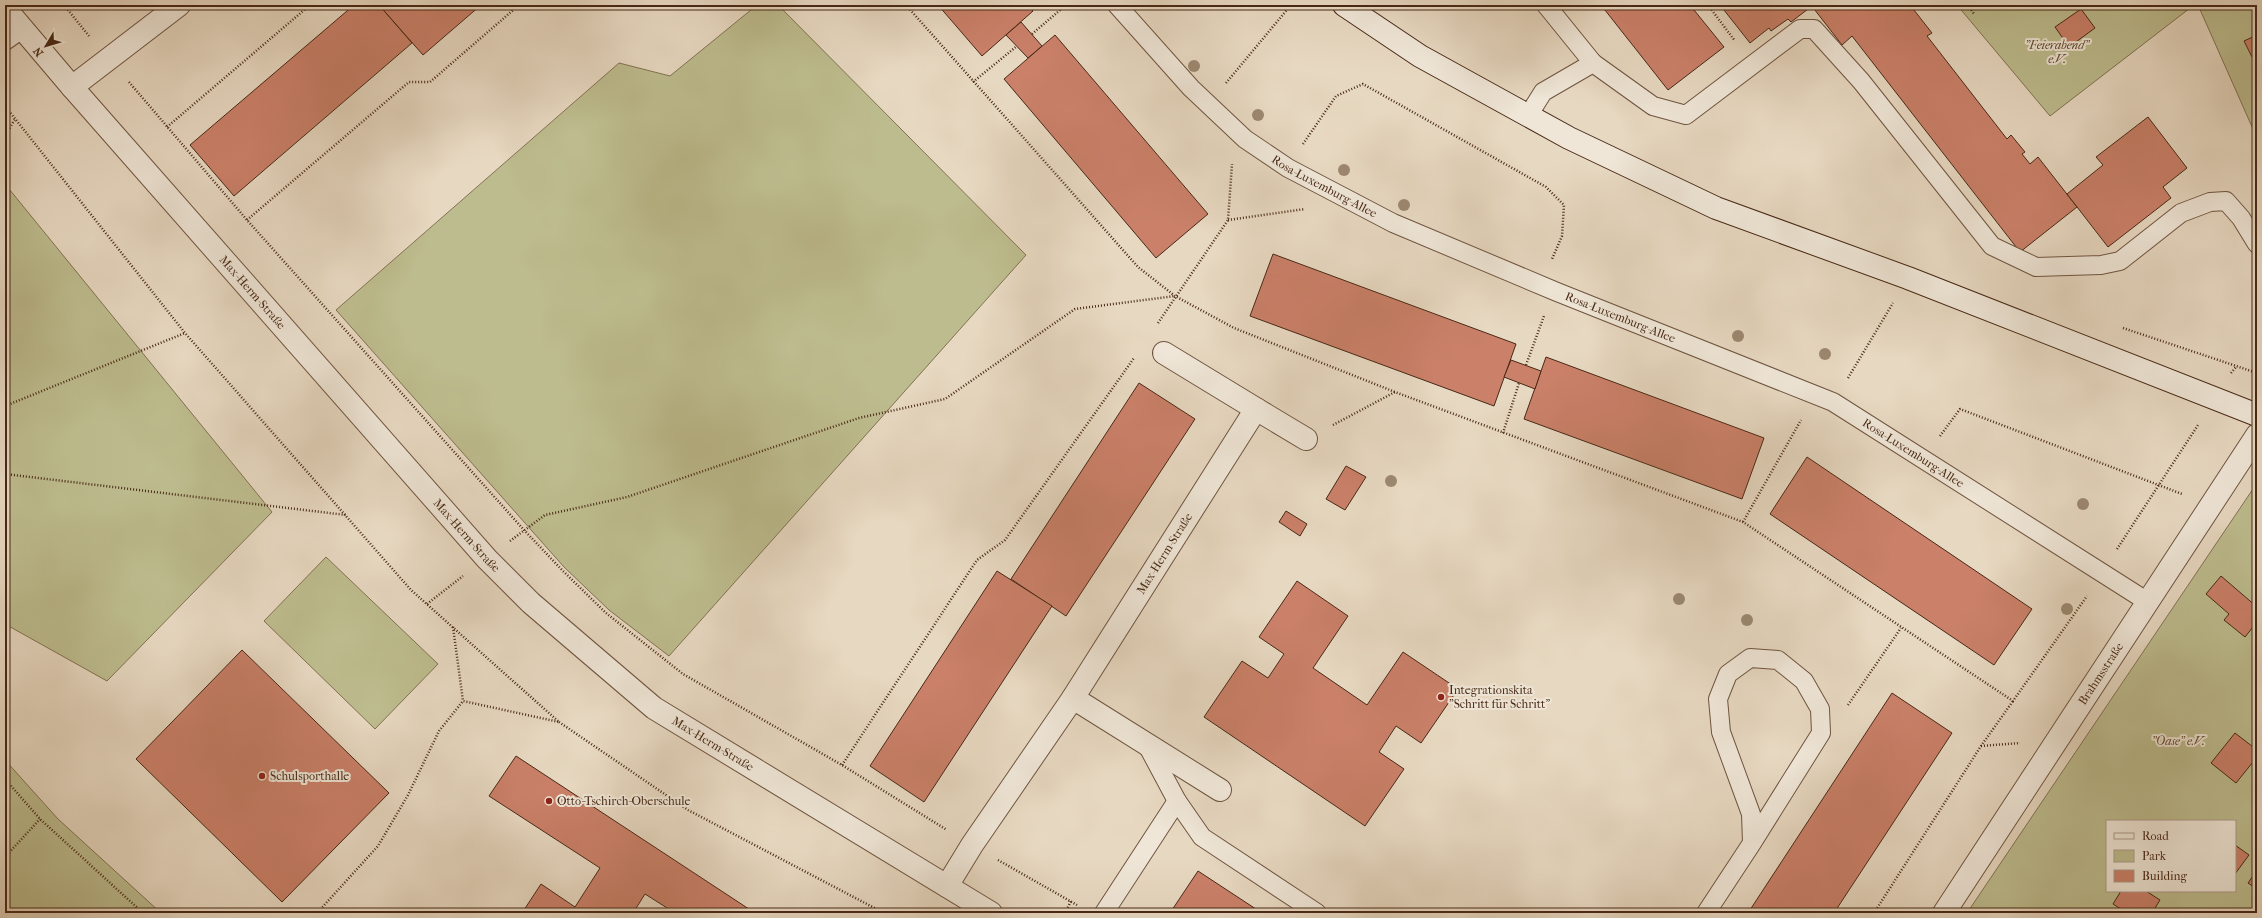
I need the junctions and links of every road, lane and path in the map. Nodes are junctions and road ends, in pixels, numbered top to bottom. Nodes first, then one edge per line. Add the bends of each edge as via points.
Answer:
1 (64, 5) edge
2 (179, 5) edge
3 (310, 5) edge
4 (519, 5) edge
5 (906, 5) edge
6 (1066, 5) edge
7 (1118, 5) edge
8 (1291, 5) edge
9 (1344, 5) edge
10 (1546, 5) edge
11 (1708, 5) edge
12 (1968, 5) edge
13 (5, 8) edge
14 (1974, 14) dead end
15 (1032, 34) dead end
16 (14, 35) edge
17 (1017, 46) dead end
18 (108, 59) junction
19 (1593, 63) junction
20 (1753, 63) junction
21 (973, 82) junction
22 (72, 87) junction
23 (1209, 105) junction
24 (5, 106) edge
25 (1528, 116) junction
26 (15, 119) junction
27 (167, 127) junction
28 (5, 136) edge
29 (1232, 161) dead end
30 (1288, 168) junction
31 (1313, 208) dead end
32 (247, 220) junction
33 (1228, 220) junction
34 (2257, 244) edge
35 (1541, 284) junction
36 (1175, 296) junction
37 (2115, 325) dead end
38 (185, 333) junction
39 (1145, 343) junction
40 (1164, 353) joint
41 (1526, 365) dead end
42 (2236, 367) junction
43 (2257, 373) edge
44 (1519, 383) dead end
45 (1396, 392) junction
46 (2215, 398) junction
47 (5, 406) edge
48 (1256, 409) junction
49 (1960, 409) dead end
50 (2257, 415) edge
51 (1503, 433) junction
52 (2257, 435) edge
53 (1306, 439) joint
54 (5, 474) edge
55 (2158, 484) junction
56 (2210, 506) junction
57 (346, 515) junction
58 (524, 530) junction
59 (2103, 572) junction
60 (2148, 602) junction
61 (453, 627) junction
62 (1901, 628) junction
63 (1073, 698) junction
64 (463, 701) junction
65 (2013, 701) junction
66 (559, 722) junction
67 (1821, 733) junction
68 (1146, 743) junction
69 (842, 765) junction
70 (5, 779) edge
71 (1220, 790) dead end
72 (1177, 801) junction
73 (40, 819) junction
74 (1752, 843) junction
75 (972, 845) junction
76 (5, 857) edge
77 (946, 886) junction
78 (1071, 901) junction
79 (1078, 905) dead end
80 (143, 913) edge
81 (317, 913) edge
82 (884, 913) edge
83 (991, 913) edge
84 (1065, 913) edge
85 (1104, 913) edge
86 (1317, 913) edge
87 (1706, 913) edge
88 (1874, 913) edge
89 (1944, 913) edge

1 - 18 path
2 - 18 street
3 - 27 path
4 - 32 path via 430,82 409,82
5 - 21 path
6 - 15 path
7 - 23 lane, Rosa-Luxemburg-Allee
8 - 23 path
9 - 25 street via 1420,56
10 - 19 lane
11 - 20 path
12 - 14 path
13 - 16 street, Max-Herm-Straße
16 - 22 street, Max-Herm-Straße
17 - 21 path
18 - 22 street
18 - 27 path
19 - 20 lane via 1653,106 1686,115
19 - 25 lane via 1543,92
20 - 34 lane via 1800,29 1814,29 1861,81 1992,246 2036,266 2101,265 2120,261 2181,213 2210,202 2226,201 2241,218
21 - 36 path via 1138,267
22 - 77 street, Max-Herm-Straße via 487,558 531,603 654,708
23 - 30 lane, Rosa-Luxemburg-Allee via 1245,139
24 - 26 path
25 - 46 street via 1716,208 1908,278
26 - 28 path
26 - 38 path
27 - 32 path
29 - 33 path
30 - 35 lane, Rosa-Luxemburg-Allee via 1393,223
30 - 35 path via 1336,96 1363,84 1546,187 1564,205 1562,236
31 - 33 path
32 - 58 path
33 - 36 path
35 - 41 path via 1546,308
35 - 59 lane, Rosa-Luxemburg-Allee via 1833,402
36 - 39 path
36 - 45 path via 1234,328
36 - 58 path via 1075,309 945,399 859,418 627,497 545,515
37 - 42 path
38 - 47 path
38 - 57 path
39 - 40 path
39 - 69 path via 1005,540 977,560
40 - 48 street
42 - 43 path
42 - 46 path
44 - 51 path
45 - 51 path
45 - 53 path
46 - 50 street
46 - 55 path
48 - 53 street
48 - 63 street, Max-Herm-Straße
49 - 55 path
51 - 62 path via 1743,522
52 - 56 street, Brahmsstraße
54 - 57 path
55 - 56 path
55 - 59 path
56 - 60 street, Brahmsstraße
57 - 61 path via 411,590
58 - 69 path via 606,612 683,674
59 - 60 lane, Rosa-Luxemburg-Allee
59 - 65 path
60 - 89 street, Brahmsstraße
61 - 64 path
61 - 66 path
62 - 65 path
62 - 67 path via 1854,699
63 - 68 street
63 - 75 street, Max-Herm-Straße
64 - 66 path
64 - 81 path via 439,731 408,795 378,846
65 - 88 path via 1981,746
66 - 82 path via 688,810
67 - 74 lane
67 - 74 lane via 1820,709 1804,681 1778,660 1750,658 1728,674 1718,699 1721,732 1751,814
68 - 71 street
68 - 72 lane
69 - 75 path
70 - 73 path
72 - 85 lane
72 - 86 lane via 1202,837
73 - 76 path
73 - 80 path
74 - 87 lane
75 - 77 street, Max-Herm-Straße
75 - 78 path
77 - 83 street, Max-Herm-Straße
78 - 79 path
78 - 84 path

